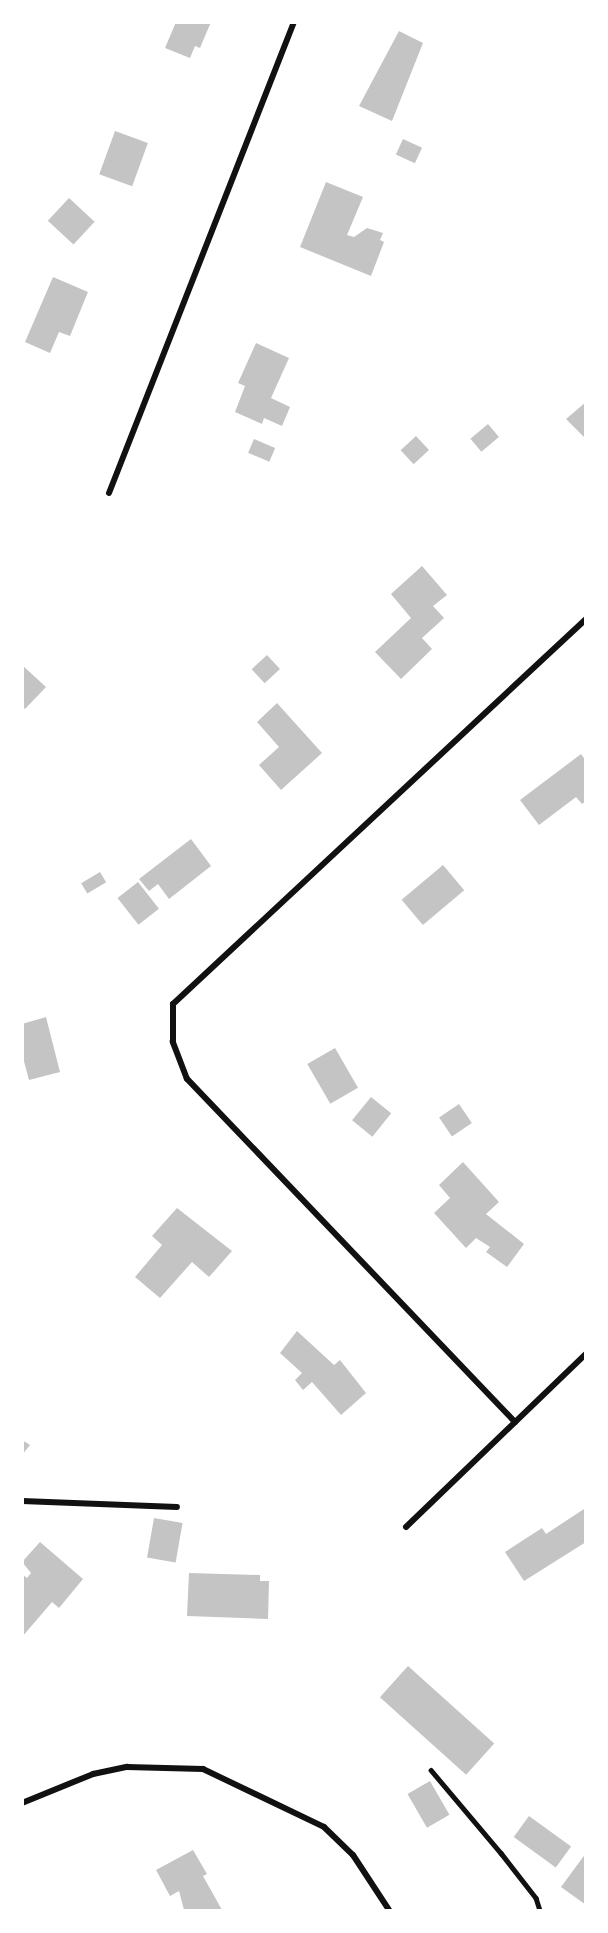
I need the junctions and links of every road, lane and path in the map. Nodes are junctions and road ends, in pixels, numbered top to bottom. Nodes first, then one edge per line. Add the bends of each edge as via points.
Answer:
1 (294, 22) edge
2 (109, 494) dead end
3 (585, 619) edge
4 (585, 1354) edge
5 (515, 1422) junction
6 (22, 1502) edge
7 (177, 1507) dead end
8 (406, 1527) dead end
9 (431, 1770) dead end
10 (22, 1803) edge
11 (389, 1911) edge
12 (540, 1911) edge

1 - 2 street
3 - 5 street via 173,1004 173,1042 187,1079
4 - 5 street
5 - 8 street
6 - 7 street
9 - 12 lane via 501,1853 536,1899
10 - 11 street via 83,1777 128,1767 203,1769 324,1827 353,1855

